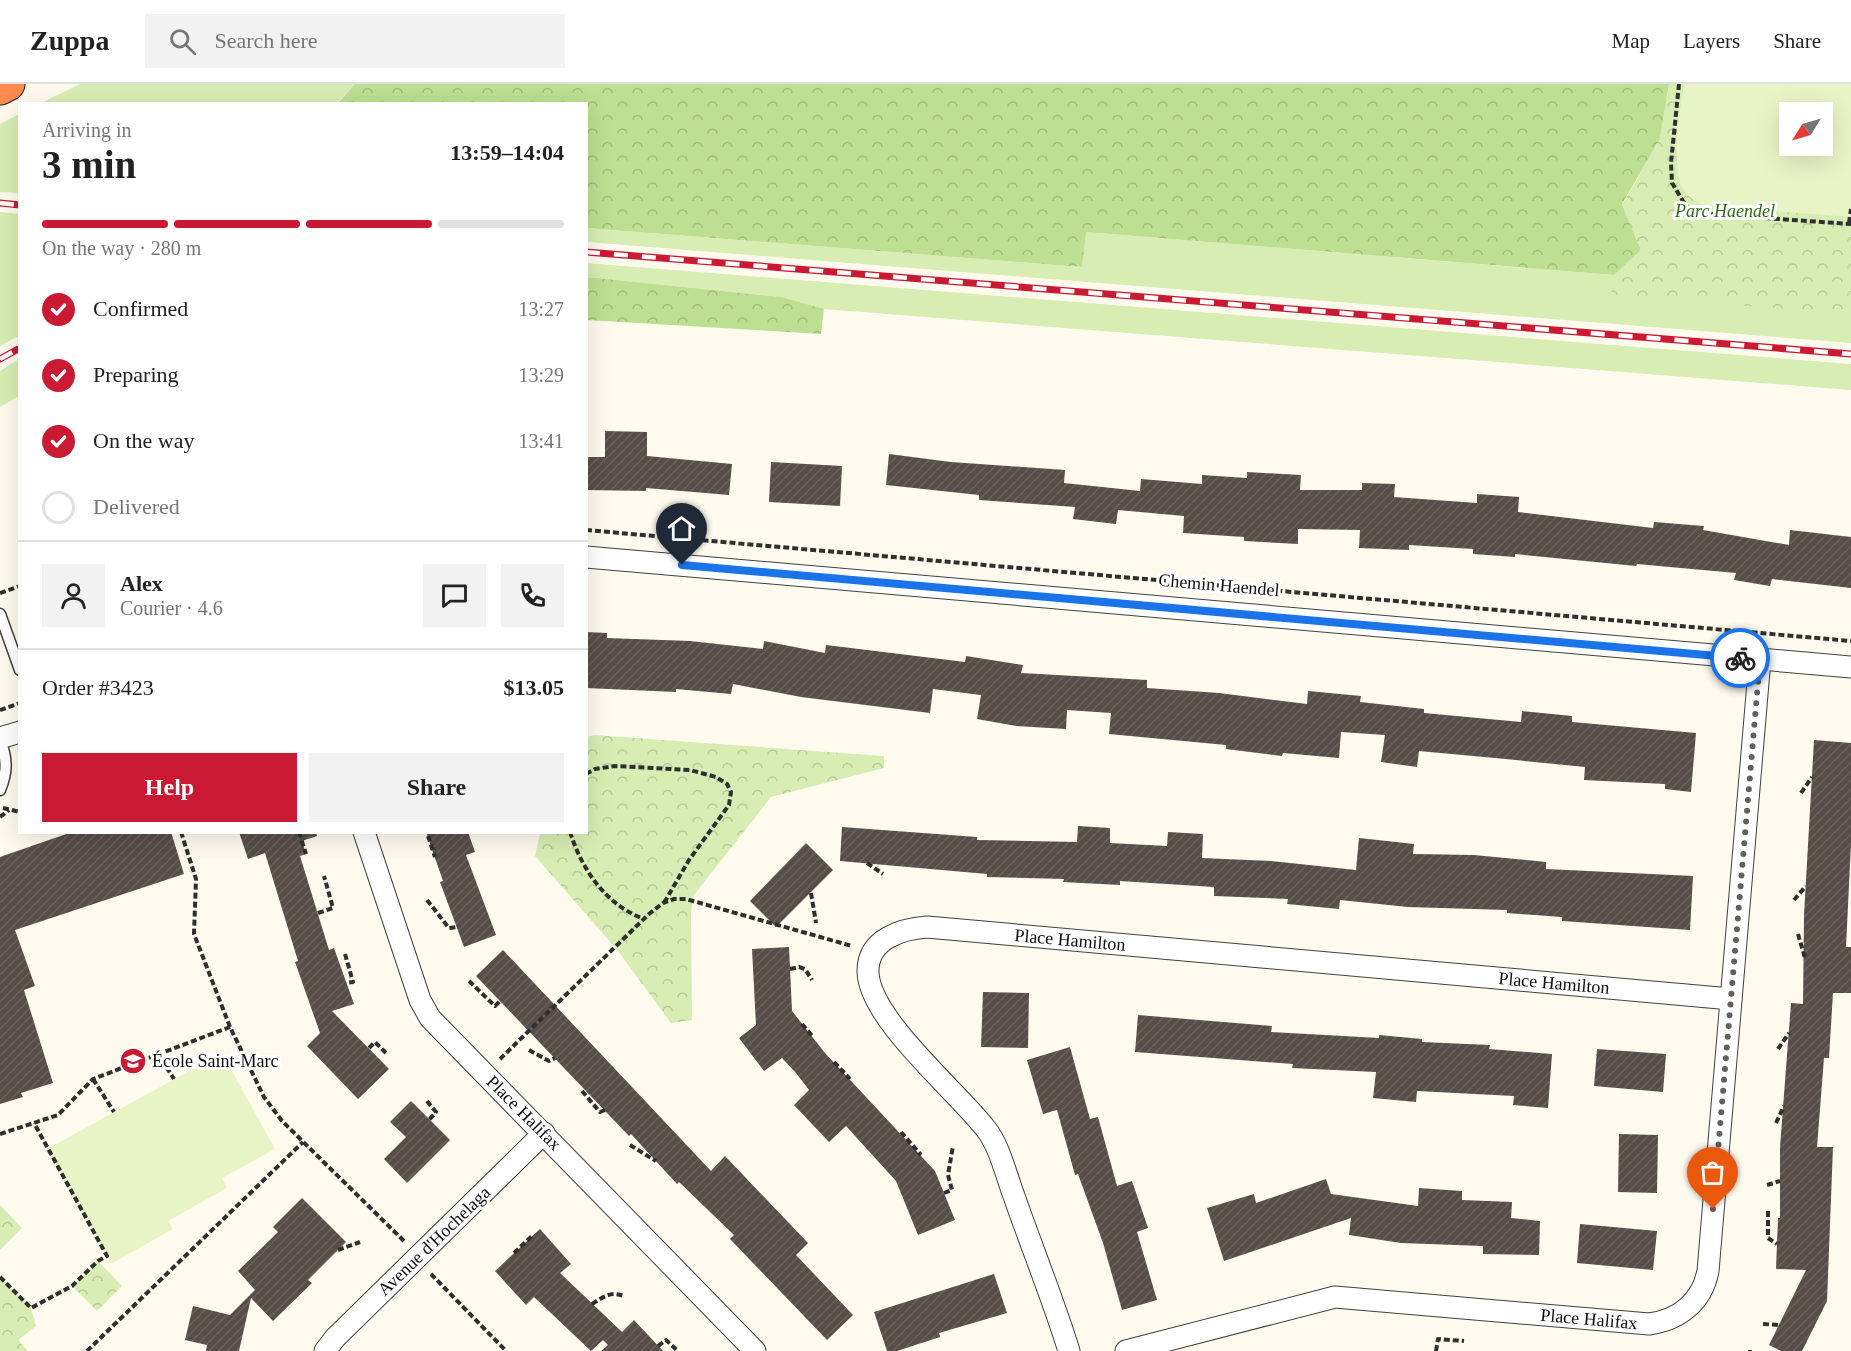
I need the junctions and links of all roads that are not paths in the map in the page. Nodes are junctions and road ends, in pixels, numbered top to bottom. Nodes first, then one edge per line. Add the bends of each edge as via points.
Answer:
1 (8, 84) edge
2 (0, 88) edge
3 (588, 557) edge
4 (0, 614) edge
5 (1760, 659) junction
6 (18, 664) edge
7 (1851, 667) edge
8 (18, 733) edge
9 (0, 739) edge
10 (0, 790) edge
11 (364, 834) edge
12 (1731, 999) junction
13 (544, 1133) junction
14 (326, 1351) edge
15 (755, 1351) edge
16 (1069, 1351) edge
17 (1126, 1351) edge

1 - 2 highway
3 - 5 street, Chemin Haendel
4 - 6 lane
5 - 7 street, Chemin Haendel
5 - 12 street, Place Halifax
8 - 9 street
9 - 10 lane via 6,758
11 - 13 street, Place Halifax via 425,1010
12 - 16 street, Place Hamilton via 927,927 890,936 869,960 874,997 889,1020 991,1136
12 - 17 street, Place Halifax via 1708,1271 1698,1297 1683,1311 1665,1321 1648,1324 1335,1297
13 - 14 street, Avenue d'Hochelaga via 334,1338
13 - 15 street, Place Halifax

